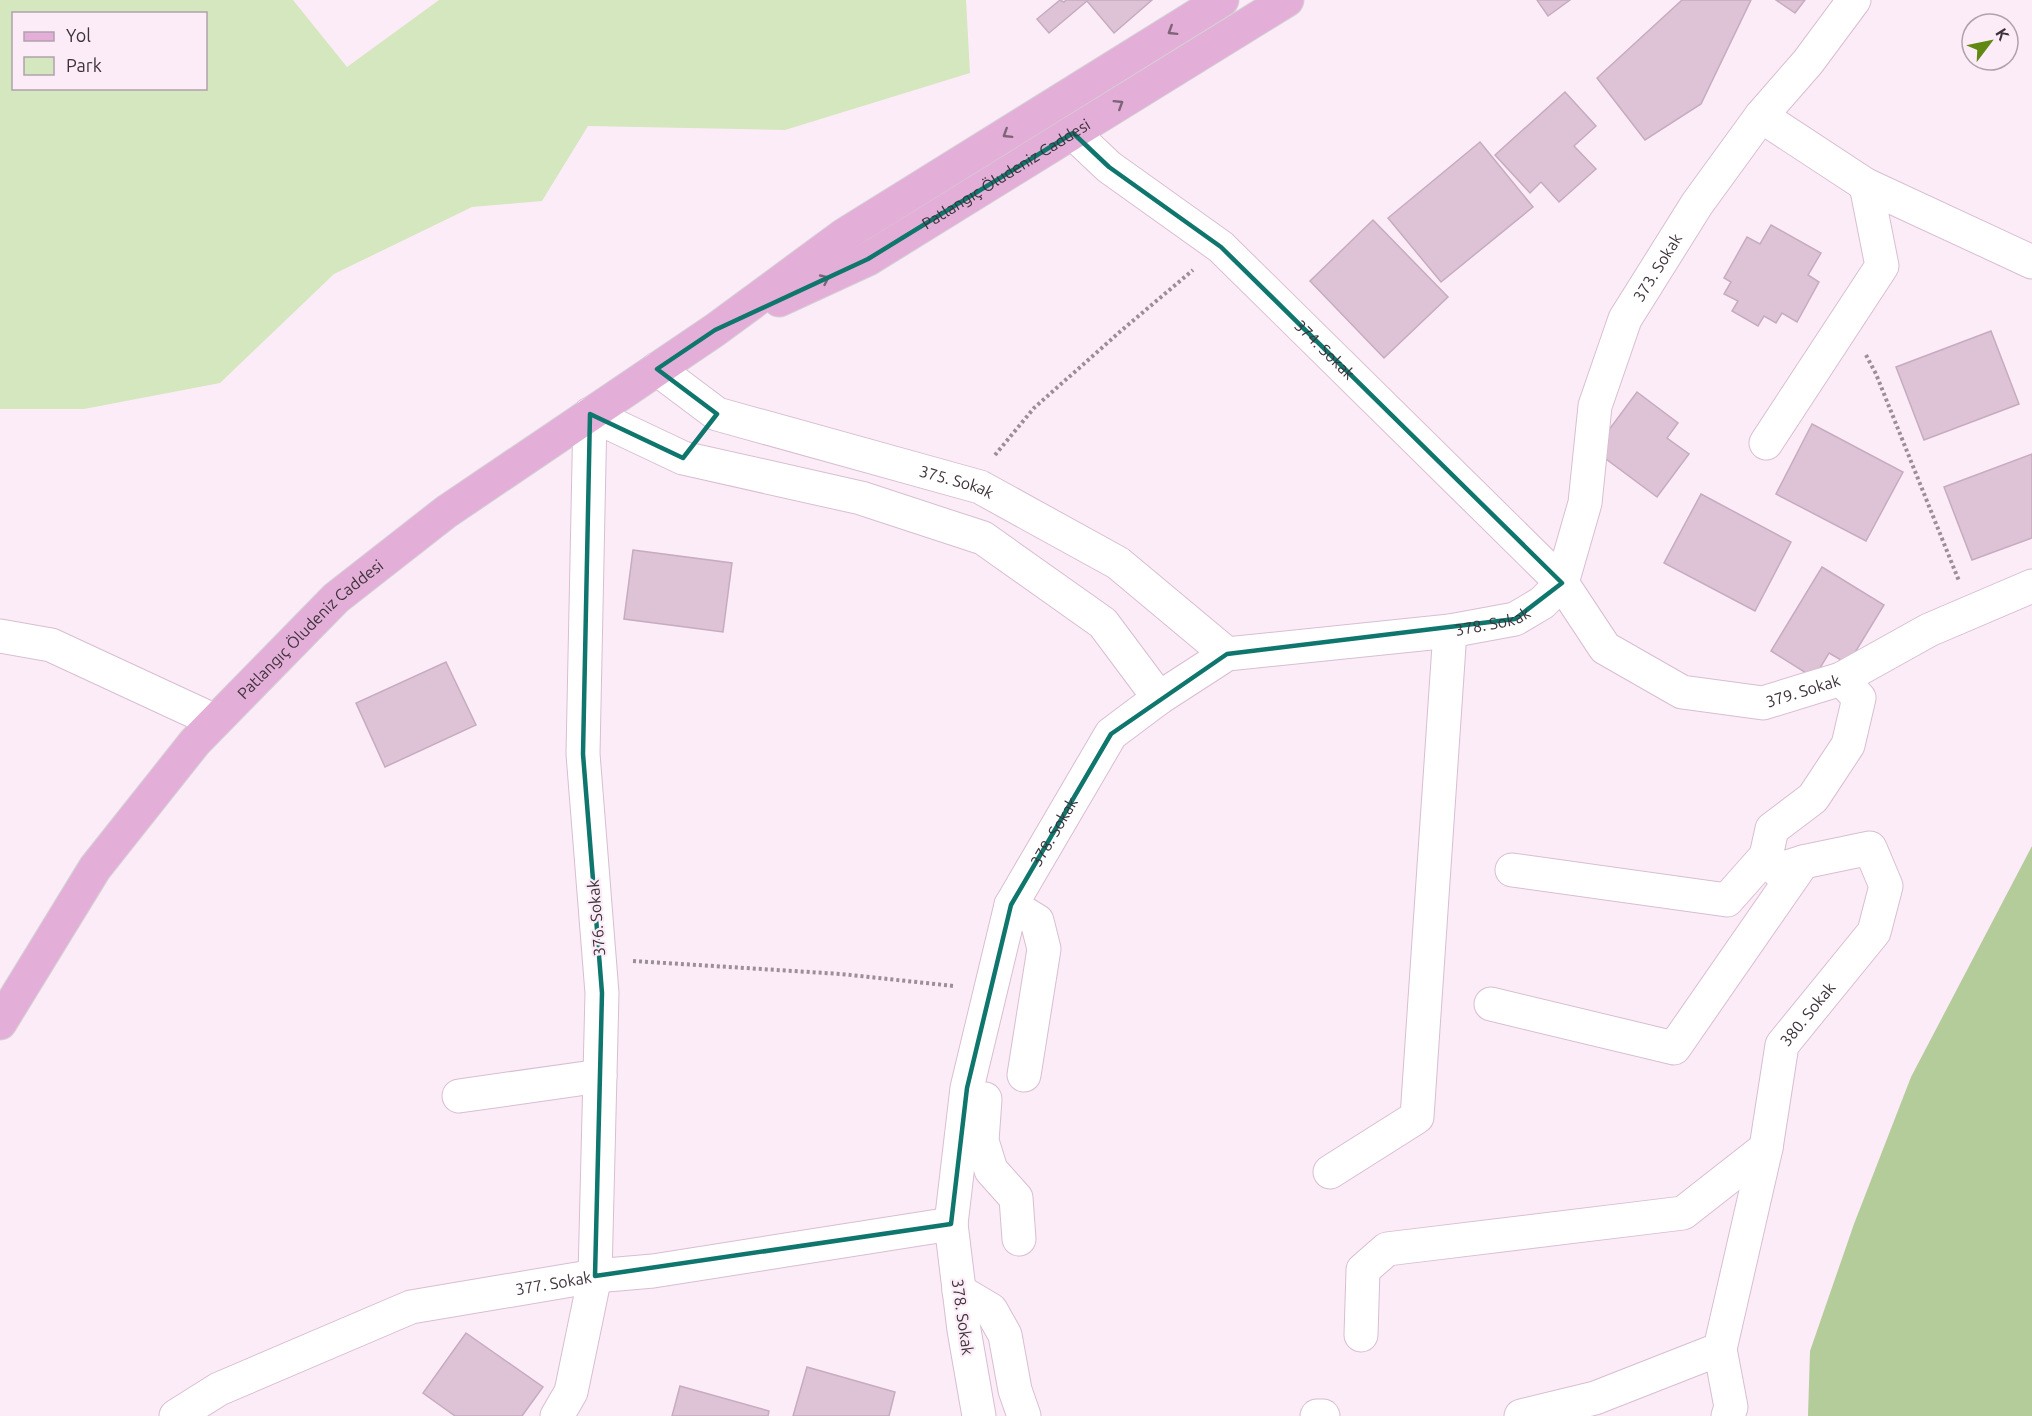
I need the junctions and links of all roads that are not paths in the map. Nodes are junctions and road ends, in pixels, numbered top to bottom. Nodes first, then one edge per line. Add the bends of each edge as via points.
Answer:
1 (1222, 0) edge
2 (1287, 0) edge
3 (1854, 0) edge
4 (1761, 116) junction
5 (1073, 132) junction
6 (1866, 185) junction
7 (2032, 262) edge
8 (715, 330) junction
9 (657, 369) junction
10 (590, 414) junction
11 (717, 414) junction
12 (1766, 443) dead end
13 (683, 458) junction
14 (1562, 583) junction
15 (2032, 586) edge
16 (1450, 631) junction
17 (0, 636) edge
18 (1227, 654) junction
19 (1841, 679) junction
20 (1160, 698) junction
21 (215, 721) junction
22 (1766, 856) junction
23 (1803, 862) junction
24 (1512, 870) dead end
25 (1011, 905) junction
26 (991, 989) junction
27 (1491, 1004) dead end
28 (0, 1023) edge
29 (1024, 1075) dead end
30 (600, 1076) junction
31 (459, 1095) dead end
32 (1766, 1148) junction
33 (1330, 1172) dead end
34 (951, 1224) junction
35 (1019, 1239) dead end
36 (595, 1276) junction
37 (959, 1291) junction
38 (1361, 1335) dead end
39 (1720, 1349) junction
40 (176, 1416) edge
41 (557, 1416) edge
42 (979, 1416) edge
43 (1024, 1416) edge
44 (1317, 1416) edge
45 (1323, 1416) edge
46 (1521, 1416) edge
47 (1728, 1416) edge

1 -> 8 main road, Patlangıç Öludeniz Caddesi via 844,235
5 -> 2 main road, Patlangıç Öludeniz Caddesi
3 - 4 street, 373. Sokak
4 - 6 street
4 - 14 street, 373. Sokak via 1697,204 1626,319 1595,405 1585,503
8 -> 5 main road, Patlangıç Öludeniz Caddesi via 868,259
5 - 14 street, 374. Sokak via 1109,167 1221,247
6 - 7 street
6 - 12 street via 1882,266
8 - 9 main road, Patlangıç Öludeniz Caddesi
9 - 10 main road, Patlangıç Öludeniz Caddesi
9 - 11 street, 375. Sokak
10 - 13 street
10 - 21 main road, Patlangıç Öludeniz Caddesi via 446,512 336,597
10 - 30 street, 376. Sokak via 583,754 602,993
11 - 13 street
11 - 18 street, 375. Sokak via 980,487 1118,563
13 - 20 street via 861,498 983,538 1103,623
14 - 16 street, 378. Sokak via 1542,603 1515,619
14 - 19 street, 379. Sokak via 1605,648 1682,692 1762,703
15 - 19 street, 379. Sokak via 1929,630
16 - 18 street, 378. Sokak
16 - 33 street via 1417,1117
17 - 21 street via 51,645
18 - 20 street, 378. Sokak
19 - 22 street via 1859,698 1848,746 1813,798 1772,829
20 - 25 street, 378. Sokak via 1111,735
21 - 28 main road, Patlangıç Öludeniz Caddesi via 95,868
22 - 23 street, 380. Sokak via 1777,870
22 - 24 street via 1727,900
23 - 27 street via 1674,1048
23 - 32 street, 380. Sokak via 1870,848 1886,886 1874,932 1782,1045
25 - 26 street, 378. Sokak
25 - 29 street via 1037,921 1044,949
26 - 34 street, 378. Sokak via 967,1088
26 - 35 street via 982,1141 991,1170 1016,1198
30 - 31 street
30 - 36 street, 376. Sokak
32 - 38 street via 1683,1213 1387,1249 1363,1270
32 - 39 street, 380. Sokak
34 - 36 street, 377. Sokak via 653,1271
34 - 37 street, 378. Sokak
36 - 40 street, 377. Sokak via 411,1307 219,1389
36 - 41 street, 376. Sokak via 571,1392
37 - 42 street, 378. Sokak
37 - 43 street via 991,1310 1005,1335
39 - 46 street via 1595,1398
39 - 47 street via 1731,1407
44 - 45 street

